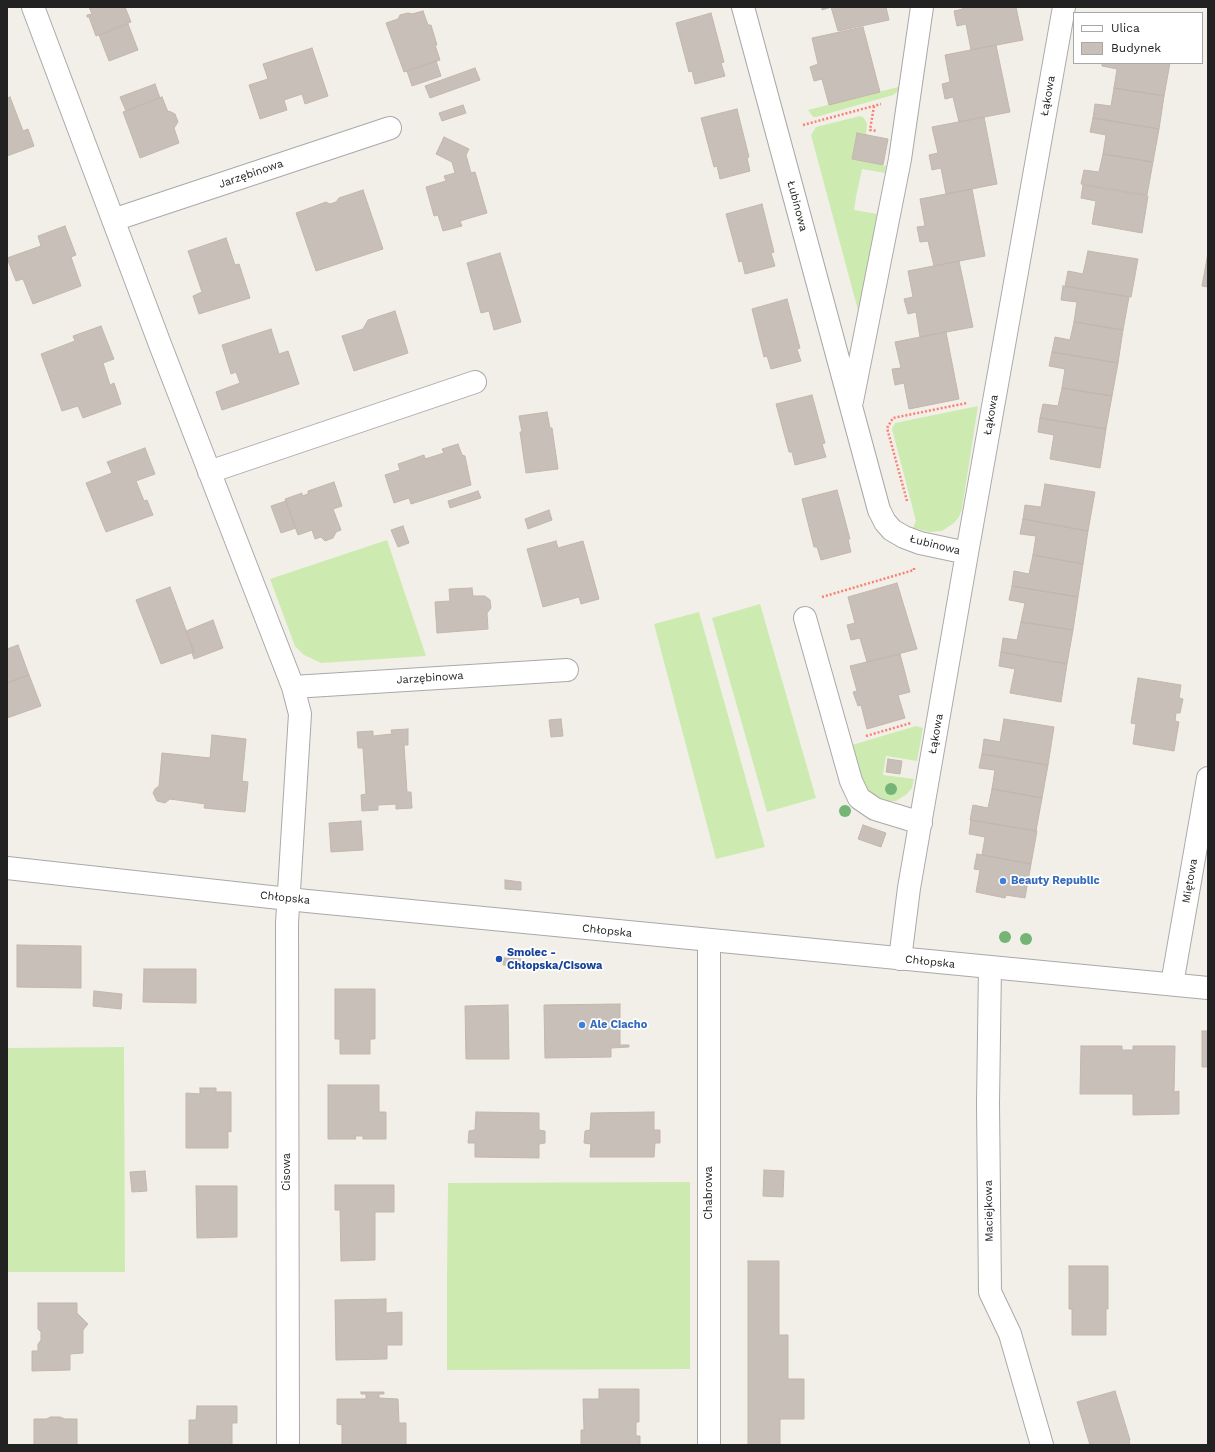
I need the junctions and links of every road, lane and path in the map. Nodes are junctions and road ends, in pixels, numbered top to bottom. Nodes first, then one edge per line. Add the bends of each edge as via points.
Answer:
1 (33, 7) edge
2 (743, 7) edge
3 (922, 7) edge
4 (1064, 7) edge
5 (909, 96) junction
6 (390, 128) dead end
7 (778, 133) junction
8 (113, 220) junction
9 (475, 382) dead end
10 (993, 402) junction
11 (851, 406) junction
12 (209, 472) junction
13 (912, 540) junction
14 (967, 553) junction
15 (804, 618) joint
16 (566, 670) dead end
17 (293, 686) junction
18 (938, 727) junction
19 (840, 743) junction
20 (1208, 778) edge
21 (921, 823) junction
22 (7, 868) edge
23 (288, 899) junction
24 (709, 941) junction
25 (900, 959) junction
26 (990, 967) junction
27 (1172, 984) junction
28 (1208, 988) edge
29 (288, 1445) edge
30 (709, 1445) edge
31 (1042, 1445) edge

1 - 8 street
2 - 7 street, Łubinowa
3 - 5 street, Łubinowa
4 - 10 street, Łąkowa
5 - 7 path
5 - 11 street, Łubinowa via 900,159
6 - 8 street, Jarzębinowa
7 - 11 street, Łubinowa
8 - 12 street
9 - 12 street
10 - 13 path via 979,400 893,418 887,428 910,512 905,522
10 - 14 street, Łąkowa
11 - 13 street, Łubinowa via 879,510 892,530
12 - 17 street
13 - 14 street, Łubinowa
13 - 15 path via 914,570 819,598 822,612
14 - 18 street, Łąkowa
15 - 19 street
16 - 17 street, Jarzębinowa
17 - 23 street via 300,714
18 - 19 path via 916,722
18 - 21 street, Łąkowa
19 - 21 street via 859,798 875,809
20 - 27 street, Miętowa
21 - 25 street, Łąkowa
22 - 23 street, Chłopska
23 - 24 street, Chłopska
23 - 29 street, Cisowa
24 - 25 street, Chłopska
24 - 30 street, Chabrowa
25 - 26 street, Chłopska
26 - 27 street, Chłopska
26 - 31 street, Maciejkowa via 990,1292 1010,1334
27 - 28 street, Chłopska

